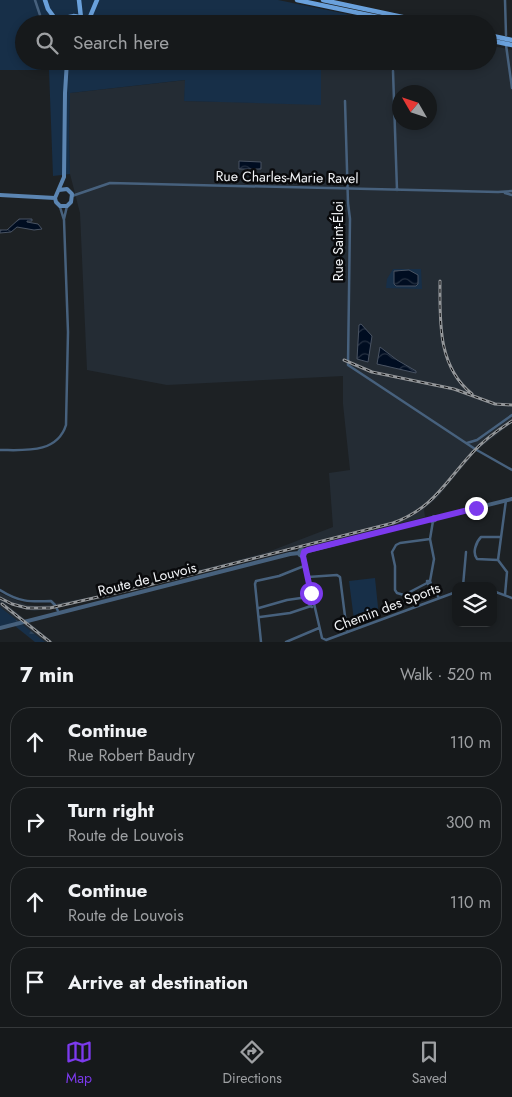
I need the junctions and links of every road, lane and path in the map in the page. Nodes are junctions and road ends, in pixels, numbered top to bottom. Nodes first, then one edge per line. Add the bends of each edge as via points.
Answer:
1 (35, 0) edge
2 (45, 0) edge
3 (79, 0) edge
4 (97, 0) edge
5 (296, 0) edge
6 (323, 0) edge
7 (505, 0) edge
8 (40, 15) edge
9 (53, 15) edge
10 (71, 15) edge
11 (81, 15) edge
12 (90, 15) edge
13 (368, 15) edge
14 (393, 15) edge
15 (506, 27) junction
16 (512, 28) edge
17 (506, 35) dead end
18 (497, 36) edge
19 (512, 39) edge
20 (509, 45) edge
21 (67, 70) edge
22 (393, 71) dead end
23 (512, 88) edge
24 (346, 101) dead end
25 (64, 177) junction
26 (67, 189) junction
27 (348, 189) junction
28 (59, 190) junction
29 (397, 190) junction
30 (512, 190) edge
31 (504, 192) junction
32 (0, 195) edge
33 (512, 195) edge
34 (72, 196) junction
35 (55, 198) junction
36 (60, 206) junction
37 (67, 206) junction
38 (64, 220) junction
39 (512, 415) edge
40 (464, 442) junction
41 (0, 450) edge
42 (512, 470) edge
43 (512, 498) edge
44 (506, 500) junction
45 (433, 520) junction
46 (502, 537) junction
47 (430, 539) junction
48 (466, 552) dead end
49 (302, 554) junction
50 (498, 560) junction
51 (304, 566) junction
52 (308, 577) junction
53 (429, 582) junction
54 (463, 582) edge
55 (0, 590) edge
56 (497, 592) edge
57 (311, 593) junction
58 (452, 593) edge
59 (505, 595) junction
60 (308, 597) junction
61 (439, 598) junction
62 (512, 598) edge
63 (311, 606) junction
64 (259, 608) junction
65 (315, 609) junction
66 (59, 613) junction
67 (260, 617) junction
68 (0, 628) edge
69 (320, 628) junction
70 (347, 632) junction
71 (261, 642) edge
72 (286, 642) edge

1 - 8 street
2 - 9 main road
3 - 10 main road
3 - 11 main road
4 - 12 main road
5 - 13 main road
6 - 14 main road
7 - 15 street
15 - 16 street
15 - 17 street
18 - 19 main road
20 - 23 street
21 - 25 main road
22 - 29 street
24 - 27 street, Rue Saint-Éloi
25 - 26 main road
25 - 28 main road
26 - 28 main road
26 - 34 main road
27 - 29 street, Rue Charles-Marie Ravel
27 - 34 street, Rue Charles-Marie Ravel via 110,183
27 - 40 street, Rue Saint-Éloi via 349,367
28 - 35 main road
29 - 31 street, Rue Charles-Marie Ravel
30 - 31 street, Rue Charles-Marie Ravel
30 - 33 street
31 - 33 street, Rue Charles-Marie Ravel
32 - 35 main road
34 - 37 main road
35 - 36 main road
36 - 37 main road
36 - 38 street
37 - 38 street
38 - 41 street via 68,332 66,425 60,437 48,446 32,450
39 - 40 street via 477,440
40 - 42 street
43 - 44 street, Route de Louvois
44 - 45 street, Route de Louvois
44 - 46 street
45 - 47 street
45 - 49 street, Route de Louvois
46 - 50 street
46 - 50 street via 481,537 476,545 475,558
47 - 53 street via 434,559
47 - 53 street via 400,542 392,552 397,593 404,595
48 - 54 street
49 - 51 street
49 - 66 street, Route de Louvois via 272,558
50 - 59 street via 507,572
51 - 52 street
51 - 64 street via 256,581
52 - 57 street
52 - 70 street via 340,577
53 - 61 street
55 - 66 street via 23,601 51,601
56 - 59 street
57 - 60 street
57 - 65 street
58 - 61 street, Chemin des Sports
59 - 62 street
60 - 63 street
60 - 64 street
61 - 70 street, Chemin des Sports
63 - 65 street
63 - 67 street
64 - 67 street
65 - 69 street
66 - 68 street, Route de Louvois
67 - 71 street
69 - 70 street, Chemin des Sports via 322,638 326,640
69 - 72 street

